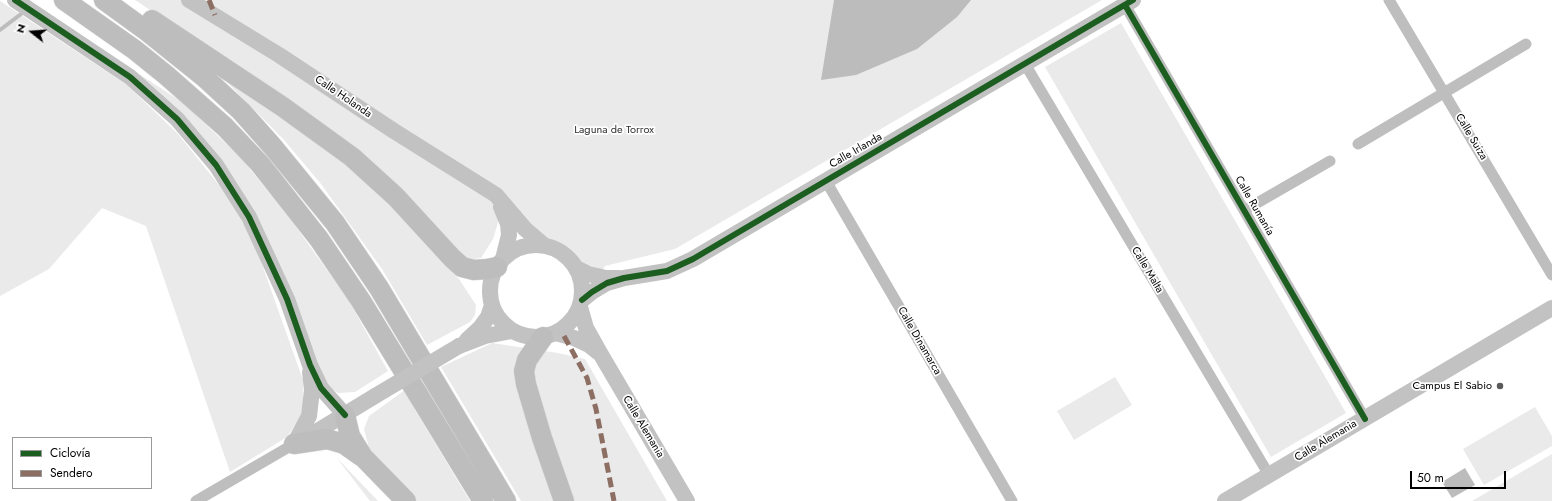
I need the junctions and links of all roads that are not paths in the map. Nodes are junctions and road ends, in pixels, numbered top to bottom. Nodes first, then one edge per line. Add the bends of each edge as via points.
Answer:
1 (15, 0) edge
2 (64, 0) edge
3 (189, 0) edge
4 (1389, 0) edge
5 (108, 2) edge
6 (1129, 2) edge
7 (1526, 44) dead end
8 (1025, 64) junction
9 (1444, 92) junction
10 (1358, 144) dead end
11 (1330, 161) dead end
12 (826, 181) junction
13 (496, 195) junction
14 (1245, 210) junction
15 (545, 246) junction
16 (500, 263) junction
17 (576, 268) junction
18 (1552, 275) edge
19 (624, 278) junction
20 (581, 303) junction
21 (492, 304) junction
22 (1552, 308) edge
23 (512, 331) junction
24 (549, 335) junction
25 (459, 346) junction
26 (600, 353) junction
27 (310, 365) junction
28 (345, 415) junction
29 (1365, 419) junction
30 (294, 444) junction
31 (363, 457) junction
32 (1269, 475) junction
33 (196, 501) edge
34 (406, 501) edge
35 (483, 501) edge
36 (506, 501) edge
37 (564, 501) edge
38 (687, 501) edge
39 (1012, 501) edge
40 (1225, 501) edge

1 - 27 street via 130,77 177,119 216,165 253,224 288,299
2 - 35 highway via 166,75 225,127 260,164 319,239 361,301
3 - 13 street, Calle Holanda
4 - 9 street, Calle Suiza
5 - 16 highway via 152,20 283,107 352,157 396,197 462,267 474,270 487,269
5 - 36 highway via 204,77 241,111 335,223 379,288
6 - 8 street, Calle Irlanda
6 - 14 street, Calle Rumanía
7 - 9 street
8 - 12 street, Calle Irlanda
8 - 32 street, Calle Malta
9 - 10 street
9 - 18 street, Calle Suiza
11 - 14 street
12 - 19 street, Calle Irlanda via 693,259 667,271
12 - 39 street, Calle Dinamarca
13 - 15 street, Calle Holanda
13 - 16 street via 508,224 509,235
14 - 29 street, Calle Rumanía
15 - 16 street via 524,247
15 - 17 street via 560,252
16 - 21 street via 492,279
17 - 19 street, Calle Irlanda via 606,278
17 - 20 street via 580,279
19 - 20 street, Calle Irlanda via 607,283 592,292
20 - 24 street via 567,326
20 - 26 street, Calle Alemania via 586,328
21 - 23 street via 496,315
21 - 25 street via 488,317 480,328
22 - 29 street, Calle Alemania
23 - 24 street via 527,337
23 - 25 street via 485,336
24 - 26 street, Calle Alemania via 574,338
24 - 37 highway via 527,360 524,371 542,438
25 - 28 street, bridge
26 - 38 street, Calle Alemania
27 - 28 street via 321,388
27 - 30 street via 312,390 309,416
28 - 30 street
28 - 31 highway via 350,436
29 - 32 street, Calle Alemania
30 - 31 highway via 327,439 344,444
30 - 33 street
31 - 34 highway
32 - 40 street, Calle Alemania

